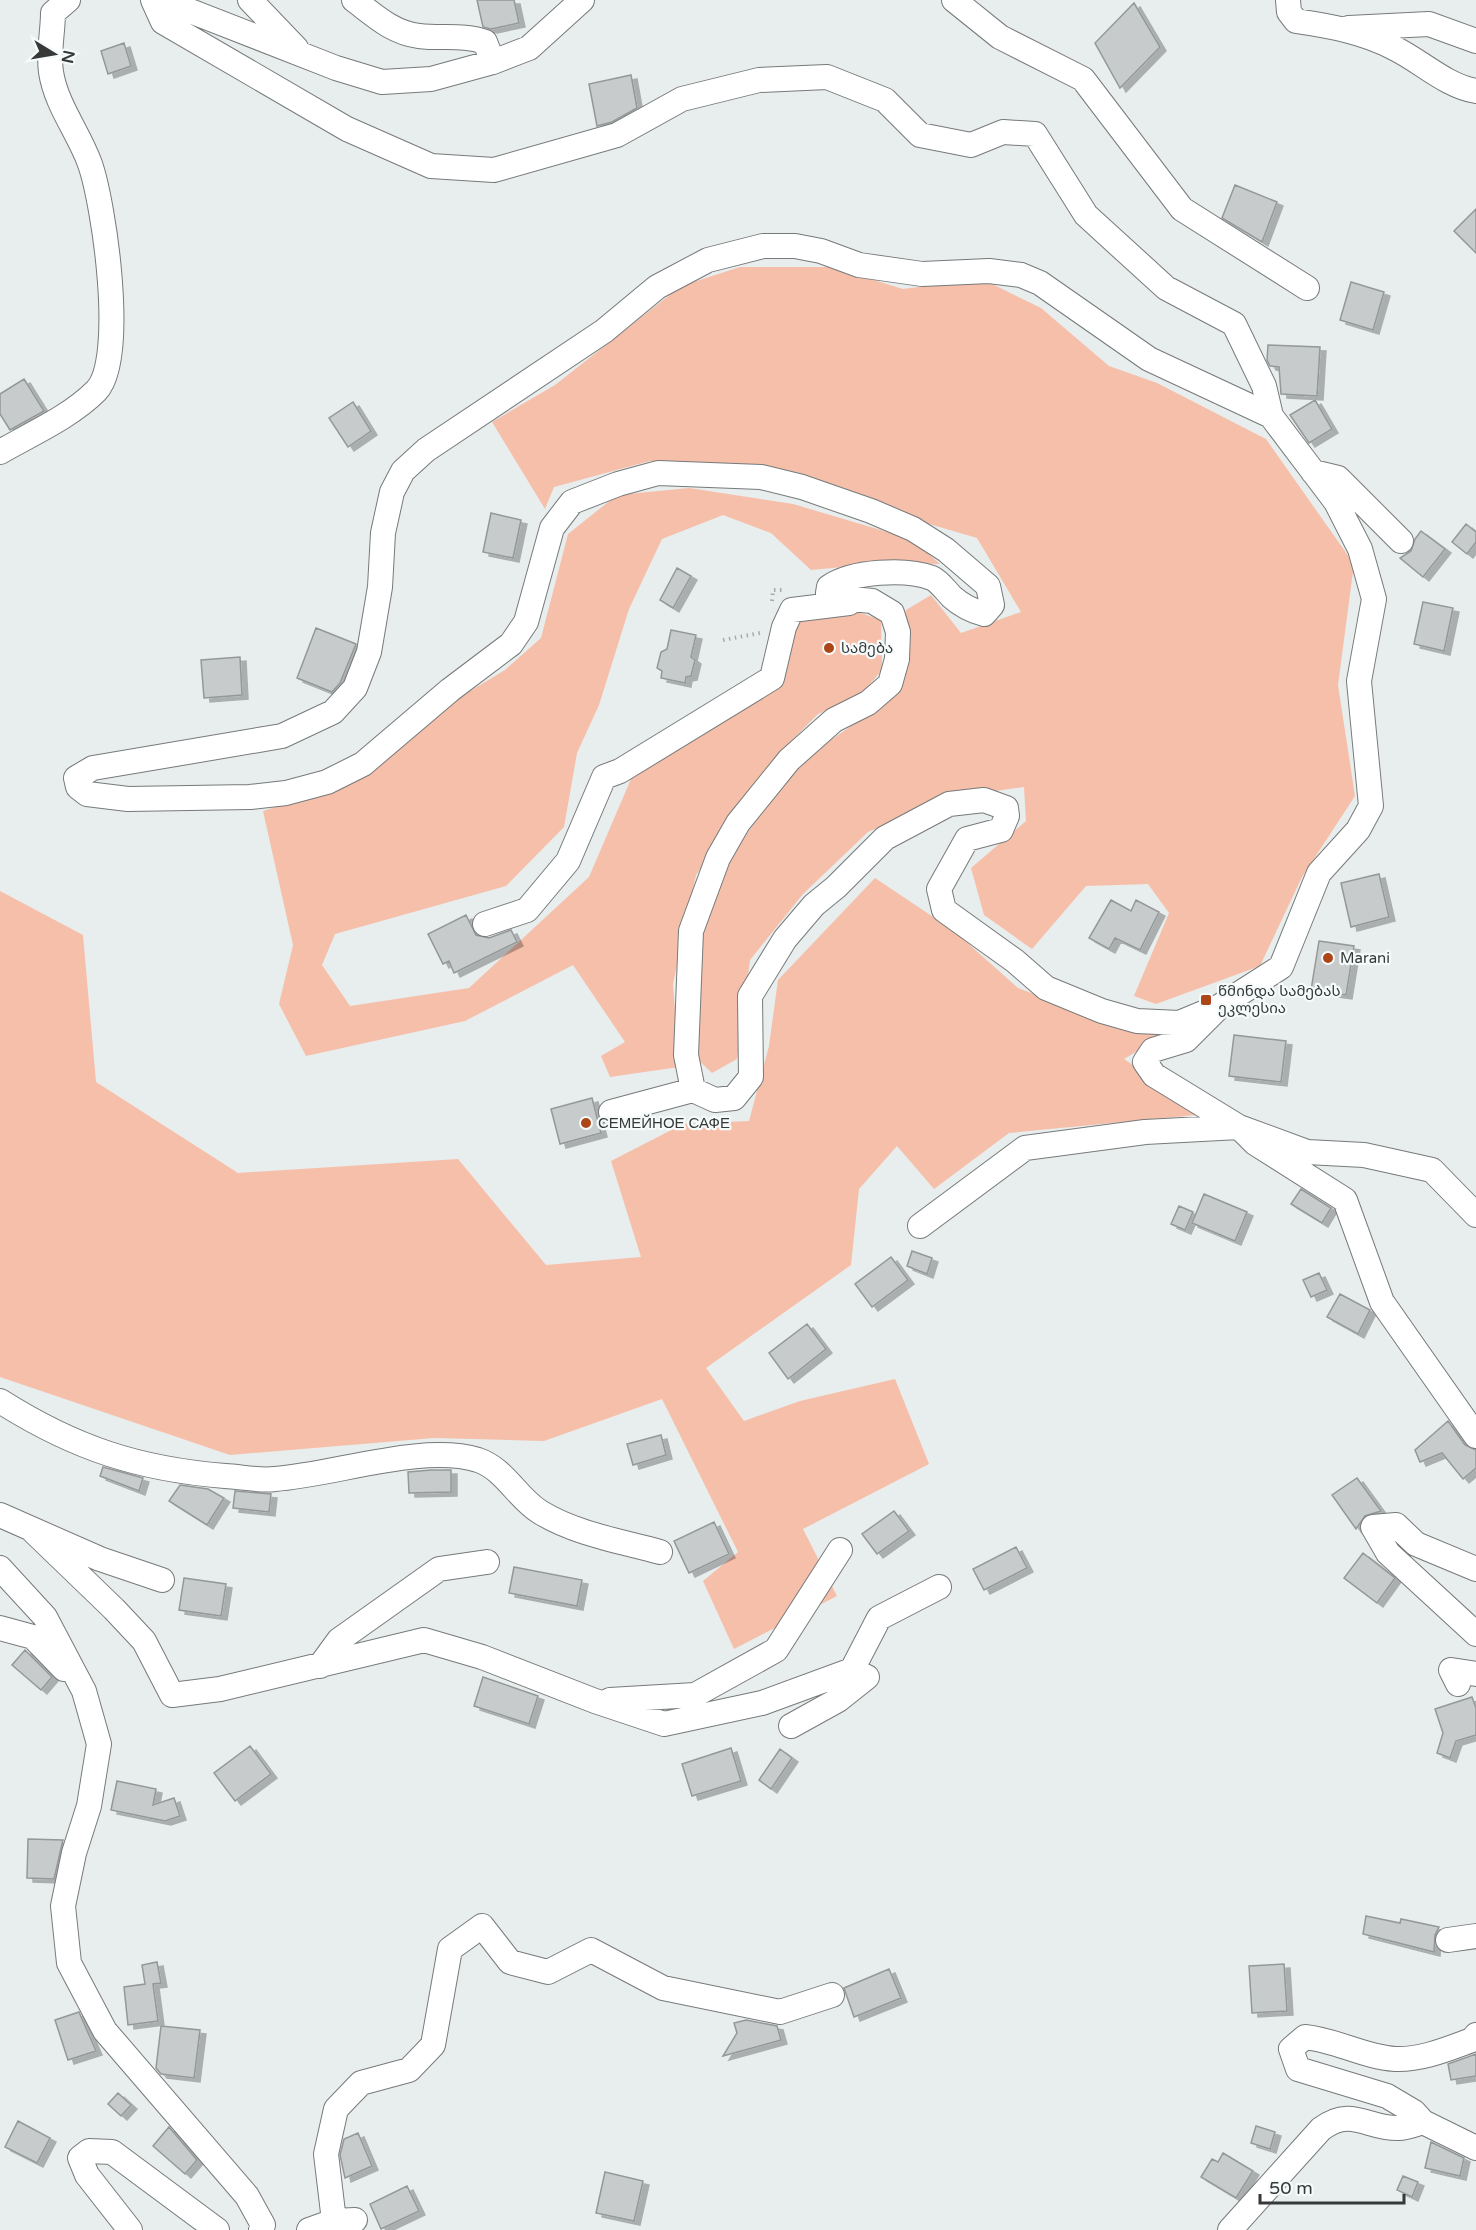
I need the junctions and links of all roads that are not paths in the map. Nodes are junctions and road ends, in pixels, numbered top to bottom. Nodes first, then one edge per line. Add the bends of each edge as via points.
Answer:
1 (68, 0) edge
2 (153, 0) edge
3 (162, 0) edge
4 (250, 0) edge
5 (354, 0) edge
6 (954, 0) edge
7 (1288, 0) edge
8 (574, 5) edge
9 (1344, 28) junction
10 (1476, 42) edge
11 (302, 54) junction
12 (493, 62) junction
13 (1476, 91) edge
14 (1306, 288) dead end
15 (1271, 416) junction
16 (0, 452) edge
17 (1313, 472) junction
18 (1401, 541) dead end
19 (872, 601) junction
20 (485, 924) dead end
21 (1220, 1006) junction
22 (693, 1090) junction
23 (611, 1112) dead end
24 (1239, 1126) junction
25 (1476, 1215) edge
26 (920, 1226) dead end
27 (0, 1401) edge
28 (1476, 1436) edge
29 (0, 1515) edge
30 (31, 1530) junction
31 (840, 1551) dead end
32 (660, 1552) dead end
33 (487, 1562) dead end
34 (0, 1568) edge
35 (1476, 1569) edge
36 (162, 1580) dead end
37 (939, 1587) dead end
38 (0, 1628) edge
39 (1476, 1634) edge
40 (320, 1666) junction
41 (852, 1670) junction
42 (84, 1691) junction
43 (595, 1701) junction
44 (791, 1726) dead end
45 (1476, 1936) edge
46 (1448, 1940) dead end
47 (832, 1995) dead end
48 (1476, 2035) edge
49 (1423, 2122) junction
50 (1476, 2148) edge
51 (130, 2230) edge
52 (217, 2230) edge
53 (261, 2230) edge
54 (309, 2230) edge
55 (1230, 2230) edge

1 - 16 street via 54,13 51,72 89,163 102,206 111,293 109,359 98,390
2 - 15 street via 163,22 347,129 431,166 494,170 617,135 682,99 759,80 827,77 885,100 920,135 971,145 1003,132 1035,134 1086,215 1166,288 1234,324 1264,386
3 - 11 street
4 - 11 street
5 - 12 street via 394,30 406,34 472,37 485,42
6 - 14 street via 1000,37 1083,79 1182,209
7 - 9 street via 1289,12 1296,21
8 - 12 street via 530,48
9 - 10 street via 1429,24
9 - 13 street via 1393,47 1450,81
11 - 12 street via 382,82 431,79
15 - 17 street
15 - 19 street via 1149,359 1040,283 1021,275 989,271 922,273 859,265 795,246 763,246 708,260 657,287 604,331 426,450 403,471 392,492 383,533 380,587 369,652 355,688 333,712 282,736 93,768 76,778 78,787 87,794 104,797 250,796 286,793 327,782 363,764 511,644 526,622 552,528 572,502 618,483 658,473 761,477 871,511 913,529 946,550 988,586 992,605 984,614 973,611 934,579 899,571 858,576 827,590 832,597
17 - 18 street via 1338,478
17 - 21 street via 1336,502 1360,549 1374,599 1359,681 1371,806 1358,831 1319,873 1281,967
19 - 20 street via 792,610 772,678 604,777 568,861 527,910
19 - 22 street via 892,613 898,632 897,659 890,684 868,703 834,720 789,760 738,823 699,904 691,931 686,1055
21 - 22 street via 1179,1023 1137,1021 1046,988 944,910 939,889 967,839 1001,830 1007,816 1006,808 984,800 949,804 885,838 814,904 785,939 750,996 751,1077 734,1098 715,1100
21 - 24 street via 1186,1040 1153,1050 1145,1062 1154,1075
22 - 23 street
24 - 25 street via 1308,1152 1364,1155 1432,1170
24 - 26 street via 1145,1132 1025,1148
24 - 28 street via 1255,1143 1345,1200 1382,1302
27 - 32 street via 40,1427 119,1459 197,1474 274,1480 422,1457 478,1460 499,1472 538,1512 574,1529
29 - 30 street
30 - 36 street
30 - 40 street via 144,1641 172,1695 220,1689
31 - 43 street via 776,1650 695,1695
33 - 40 street via 439,1569 339,1640
34 - 42 street via 45,1617
35 - 39 street via 1416,1544 1396,1525 1373,1527 1388,1552
37 - 41 street via 879,1618
38 - 42 street via 33,1637
40 - 43 street via 424,1640 482,1657
41 - 43 street via 762,1703 664,1724
41 - 44 street via 867,1677 838,1700
42 - 53 street via 99,1744 89,1806 63,1906 69,1963 105,2031 248,2196 263,2225
45 - 46 street
47 - 54 street via 780,2012 663,1988 591,1950 548,1972 510,1962 482,1926 450,1949 432,2045 410,2070 361,2083 336,2109 326,2154 345,2221
48 - 49 street via 1430,2055 1395,2059 1305,2037 1291,2049 1298,2069 1387,2096
49 - 50 street
49 - 55 street via 1399,2128 1350,2118 1334,2119
51 - 52 street via 87,2175 80,2158 89,2151 112,2152

